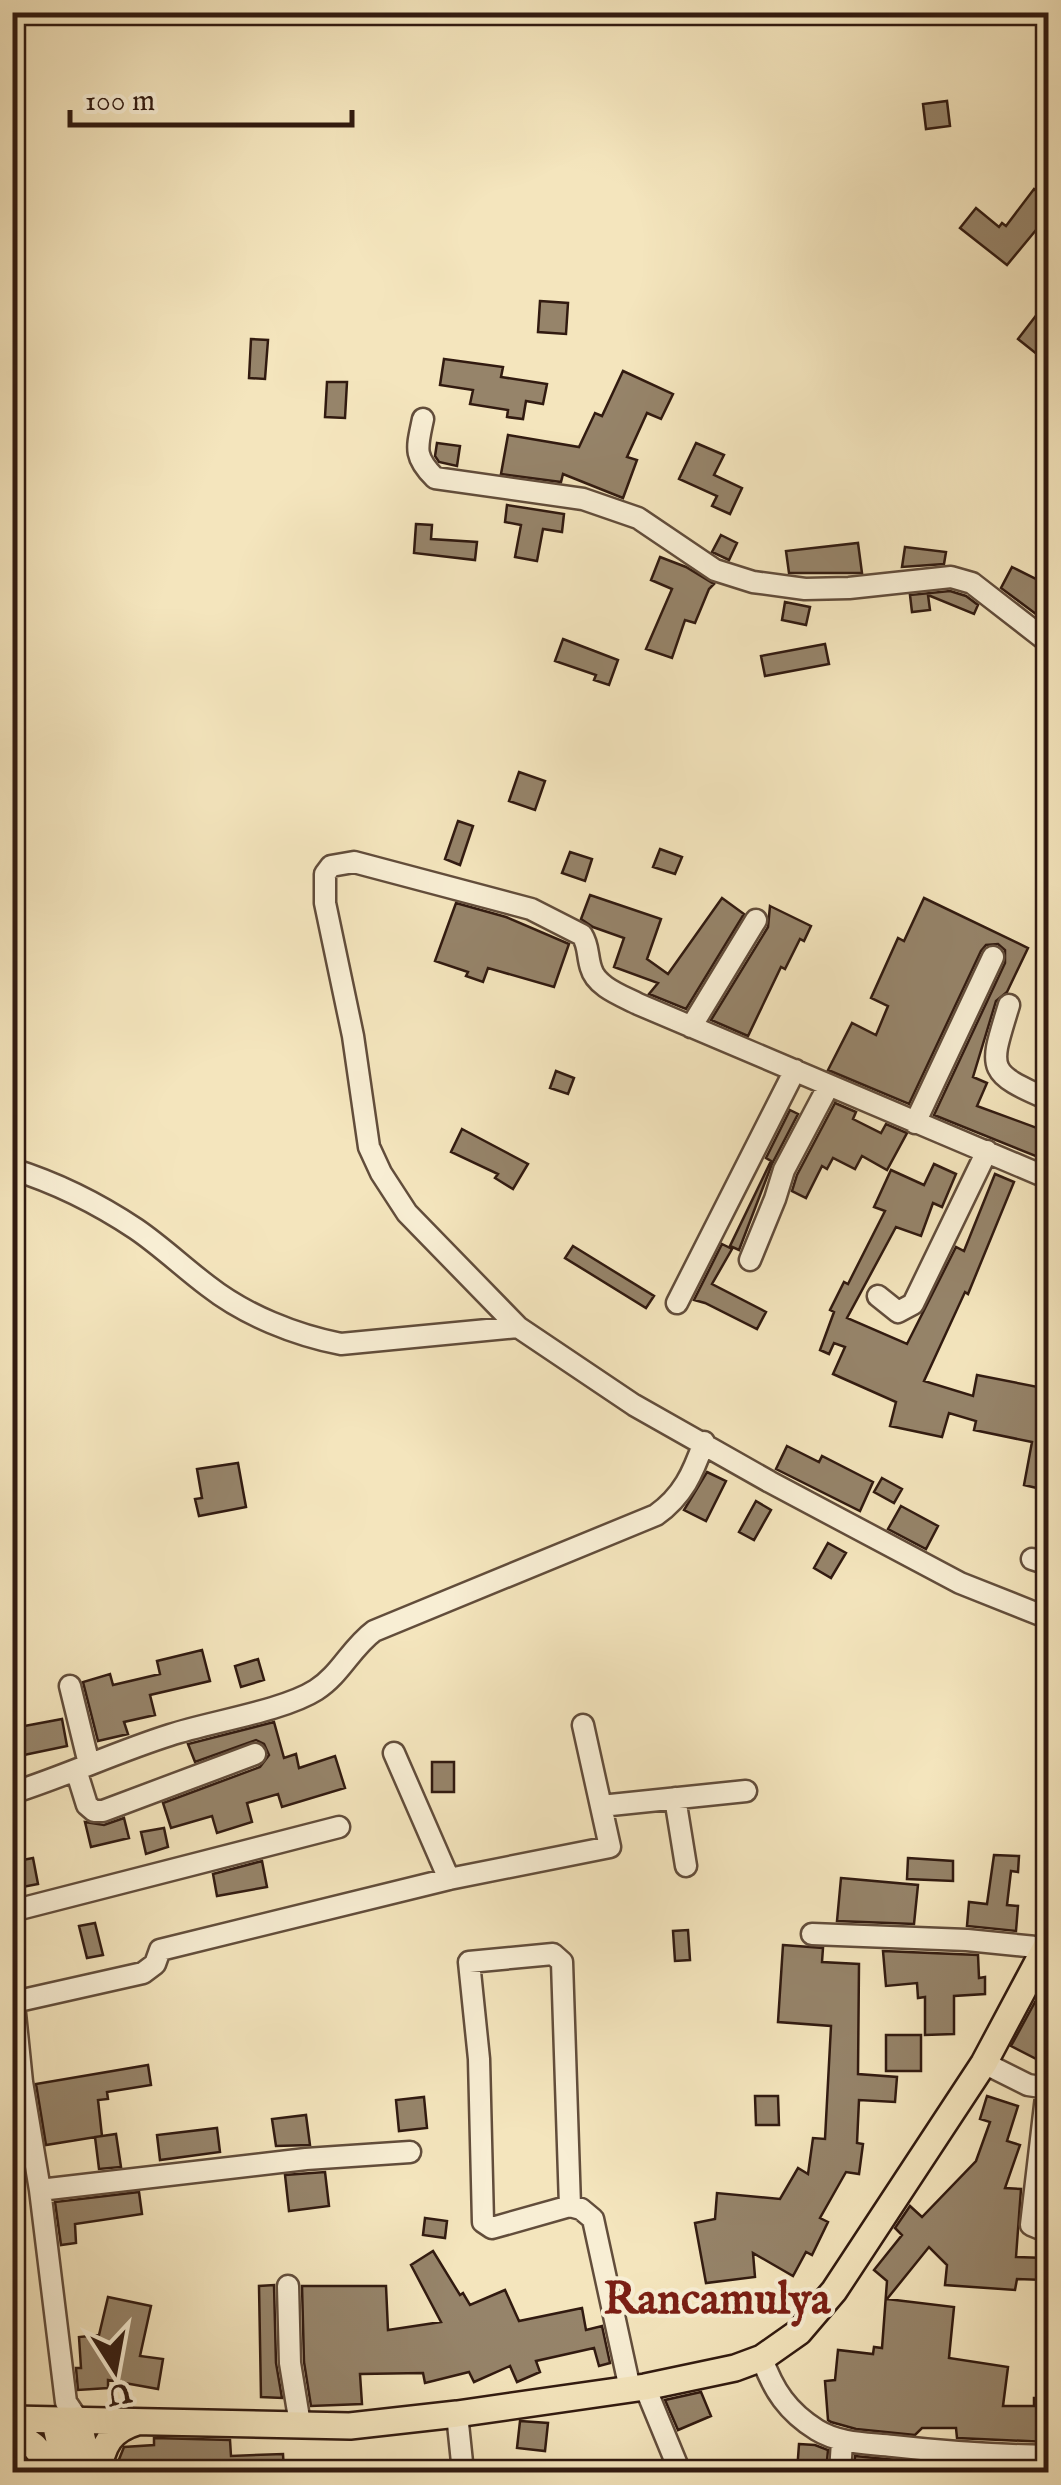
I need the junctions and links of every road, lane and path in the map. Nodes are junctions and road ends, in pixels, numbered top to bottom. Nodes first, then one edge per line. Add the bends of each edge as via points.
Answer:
1 (423, 419) dead end
2 (1048, 642) edge
3 (756, 920) dead end
4 (993, 957) dead end
5 (1009, 1004) dead end
6 (691, 1028) junction
7 (795, 1070) junction
8 (829, 1085) junction
9 (1048, 1099) edge
10 (915, 1123) junction
11 (987, 1151) junction
12 (12, 1169) edge
13 (1048, 1178) edge
14 (750, 1260) dead end
15 (878, 1296) dead end
16 (677, 1304) dead end
17 (518, 1327) junction
18 (704, 1442) junction
19 (1048, 1618) edge
20 (70, 1686) dead end
21 (583, 1725) dead end
22 (394, 1752) dead end
23 (256, 1754) dead end
24 (83, 1768) junction
25 (746, 1790) dead end
26 (12, 1794) edge
27 (675, 1798) junction
28 (601, 1806) junction
29 (339, 1828) dead end
30 (686, 1866) dead end
31 (449, 1879) junction
32 (12, 1912) edge
33 (812, 1934) dead end
34 (1045, 1957) edge
35 (12, 1984) edge
36 (14, 2002) edge
37 (984, 2063) junction
38 (1048, 2088) edge
39 (410, 2152) dead end
40 (40, 2190) junction
41 (570, 2206) junction
42 (1048, 2232) edge
43 (288, 2286) dead end
44 (762, 2358) junction
45 (637, 2388) junction
46 (456, 2414) junction
47 (66, 2415) junction
48 (12, 2420) edge
49 (138, 2422) junction
50 (300, 2424) junction
51 (12, 2430) edge
52 (842, 2442) junction
53 (1048, 2456) edge
54 (56, 2472) edge
55 (66, 2472) edge
56 (90, 2472) edge
57 (98, 2472) edge
58 (463, 2472) edge
59 (680, 2472) edge
60 (840, 2472) edge

1 - 2 street via 417,449 435,478 583,500 638,518 715,570 752,582 849,588 951,577 972,583
3 - 6 street
4 - 10 street
5 - 9 street via 996,1064 1008,1082
6 - 7 street
6 - 17 street via 597,979 582,935 530,909 354,862 330,866 324,874 374,1158 407,1213
7 - 8 street
7 - 16 street
8 - 10 street
8 - 14 street via 784,1170
10 - 11 street
11 - 13 street
11 - 15 street via 913,1304 898,1312
12 - 17 street via 61,1184 138,1230 246,1310 312,1338 340,1344
17 - 18 street
18 - 19 street via 960,1583
18 - 24 street via 684,1488 656,1515 374,1631 314,1692
20 - 24 street
21 - 28 street
22 - 31 street
23 - 24 street via 103,1811 87,1805
24 - 26 street
25 - 27 street
27 - 28 street
27 - 30 street
28 - 31 street via 610,1847
29 - 32 street
31 - 36 street via 160,1950 142,1973
33 - 34 street via 967,1940
34 - 37 main road
35 - 36 street
36 - 40 street
37 - 38 street
37 - 44 main road via 834,2291 799,2332
38 - 42 street via 1031,2224
39 - 40 street
40 - 47 street
41 - 41 street via 562,1962 552,1954 469,1962 483,2222 492,2228
41 - 45 street via 593,2219
43 - 50 street
44 - 45 main road
44 - 52 street via 782,2402
45 - 46 main road
45 - 59 street
46 - 50 main road via 350,2426
46 - 58 street
47 - 48 main road
47 - 49 main road
47 - 55 main road
47 - 56 main road
49 - 50 main road
49 - 57 main road via 113,2433
51 - 54 main road
52 - 53 street
52 - 60 street

